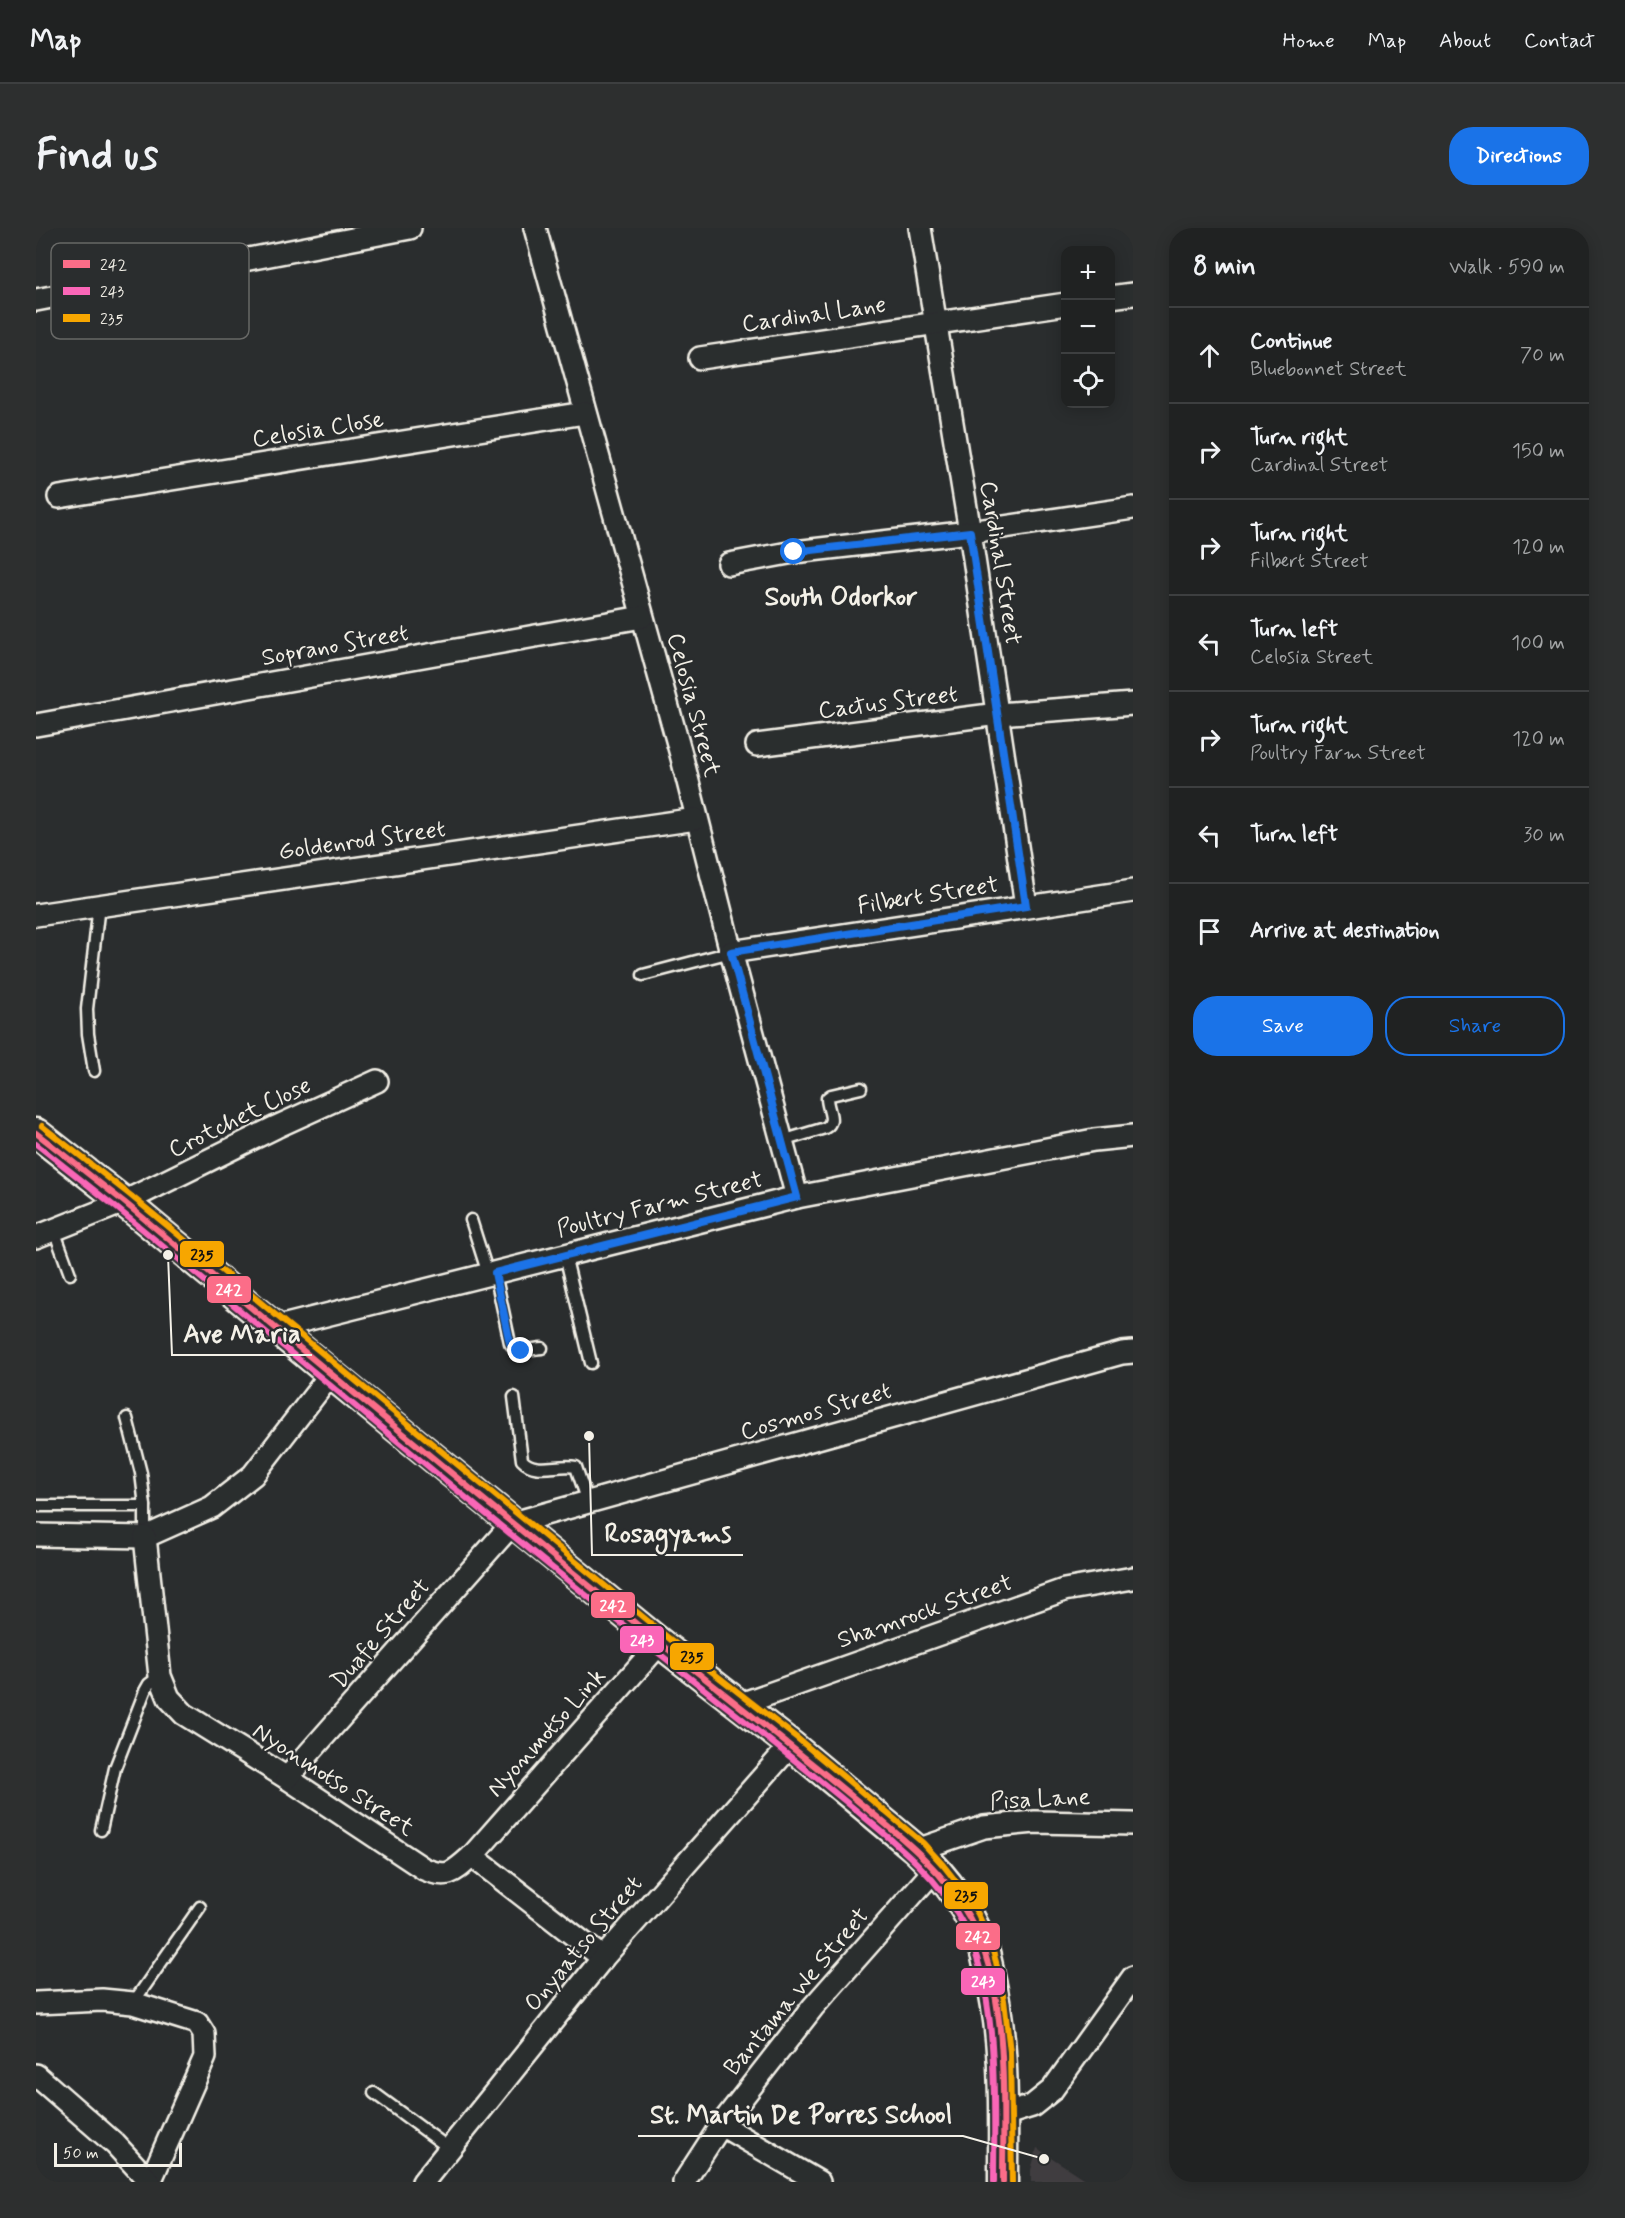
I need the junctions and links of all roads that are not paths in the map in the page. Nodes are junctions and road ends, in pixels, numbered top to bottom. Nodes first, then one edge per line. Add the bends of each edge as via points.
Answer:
1 (410, 228) edge
2 (535, 228) edge
3 (920, 228) edge
4 (249, 259) edge
5 (1133, 294) edge
6 (1115, 296) edge
7 (51, 297) edge
8 (36, 300) edge
9 (1061, 305) edge
10 (936, 322) junction
11 (700, 357) dead end
12 (585, 413) junction
13 (59, 497) dead end
14 (1133, 508) edge
15 (970, 532) junction
16 (729, 564) dead end
17 (642, 617) junction
18 (1133, 704) edge
19 (998, 714) junction
20 (36, 726) edge
21 (757, 745) dead end
22 (696, 819) junction
23 (1133, 891) edge
24 (99, 905) junction
25 (1026, 906) junction
26 (36, 915) edge
27 (731, 952) junction
28 (643, 975) dead end
29 (94, 1071) dead end
30 (378, 1081) dead end
31 (861, 1088) dead end
32 (36, 1133) edge
33 (1133, 1136) edge
34 (782, 1141) junction
35 (797, 1197) junction
36 (124, 1202) junction
37 (471, 1220) dead end
38 (45, 1234) edge
39 (565, 1255) junction
40 (491, 1273) junction
41 (70, 1274) dead end
42 (274, 1328) junction
43 (542, 1348) dead end
44 (1133, 1352) edge
45 (591, 1363) dead end
46 (331, 1374) junction
47 (514, 1397) dead end
48 (127, 1418) dead end
49 (588, 1502) junction
50 (36, 1506) edge
51 (145, 1506) junction
52 (513, 1523) junction
53 (36, 1535) edge
54 (145, 1537) junction
55 (1133, 1578) edge
56 (660, 1643) junction
57 (160, 1676) junction
58 (738, 1705) junction
59 (791, 1745) junction
60 (287, 1778) junction
61 (1133, 1824) edge
62 (101, 1830) dead end
63 (472, 1856) junction
64 (926, 1859) junction
65 (200, 1907) dead end
66 (603, 1958) junction
67 (1133, 1977) edge
68 (36, 2003) edge
69 (133, 2003) junction
70 (36, 2075) edge
71 (374, 2092) dead end
72 (1003, 2115) junction
73 (721, 2125) junction
74 (450, 2149) junction
75 (150, 2182) edge
76 (423, 2182) edge
77 (684, 2182) edge
78 (819, 2182) edge
79 (1003, 2182) edge

1 - 4 street
2 - 12 street, Celosia Street
3 - 10 street, Cardinal Street
5 - 6 street
7 - 8 street
9 - 10 street, Cardinal Lane
10 - 11 street, Cardinal Lane
10 - 15 street, Cardinal Street
12 - 13 street, Celosia Close
12 - 17 street, Celosia Street
14 - 15 street
15 - 16 street via 794,552
15 - 19 street, Cardinal Street
17 - 20 street, Soprano Street
17 - 22 street, Celosia Street
18 - 19 street, Cactus Street
19 - 21 street, Cactus Street
19 - 25 street, Cardinal Street
22 - 24 street, Goldenrod Street
22 - 27 street, Celosia Street
23 - 25 street, Filbert Street
24 - 26 street, Goldenrod Street
24 - 29 lane via 87,1009
25 - 27 street, Filbert Street
27 - 28 lane
27 - 34 street, Celosia Street
30 - 36 street, Crotchet Close
31 - 34 lane via 827,1098 831,1125
32 - 36 main road
33 - 35 street, Poultry Farm Street via 1094,1140
34 - 35 street, Celosia Street
35 - 39 street, Poultry Farm Street
36 - 38 street, Crotchet Close
36 - 42 main road
37 - 40 lane
38 - 41 lane
39 - 40 street, Poultry Farm Street
39 - 45 lane
40 - 42 street, Poultry Farm Street
40 - 43 lane via 510,1343 521,1351
42 - 46 main road
44 - 49 street, Cosmos Street
46 - 52 main road
46 - 54 street via 253,1475 212,1507
47 - 49 lane via 522,1460 537,1468 576,1467
48 - 51 lane
49 - 52 street, Cosmos Street
50 - 51 lane
51 - 54 lane
52 - 56 main road
52 - 60 street, Duafe Street
53 - 54 street
54 - 57 street, Nyonmotso Street
55 - 58 street, Shamrock Street via 1064,1590
56 - 58 main road
56 - 63 street, Nyonmotso Link
57 - 60 street, Nyonmotso Street via 169,1698 184,1714
57 - 62 lane via 145,1691 115,1768
58 - 59 main road
59 - 64 main road
59 - 66 street, Onyaatso Street
60 - 63 street, Nyonmotso Street via 438,1875 453,1872
61 - 64 street, Pisa Lane via 1035,1822 984,1827
63 - 66 street
64 - 72 main road via 961,1904 982,1944 999,2029
64 - 73 street, Bantama We Street
65 - 69 lane
66 - 74 street, Onyaatso Street
67 - 72 street via 1052,2090 1032,2106
68 - 69 street
69 - 75 street via 197,2024 206,2045 205,2057
70 - 75 street via 115,2144
71 - 74 lane
72 - 79 main road
73 - 77 street, Bantama We Street
73 - 78 street
74 - 76 street, Onyaatso Street

